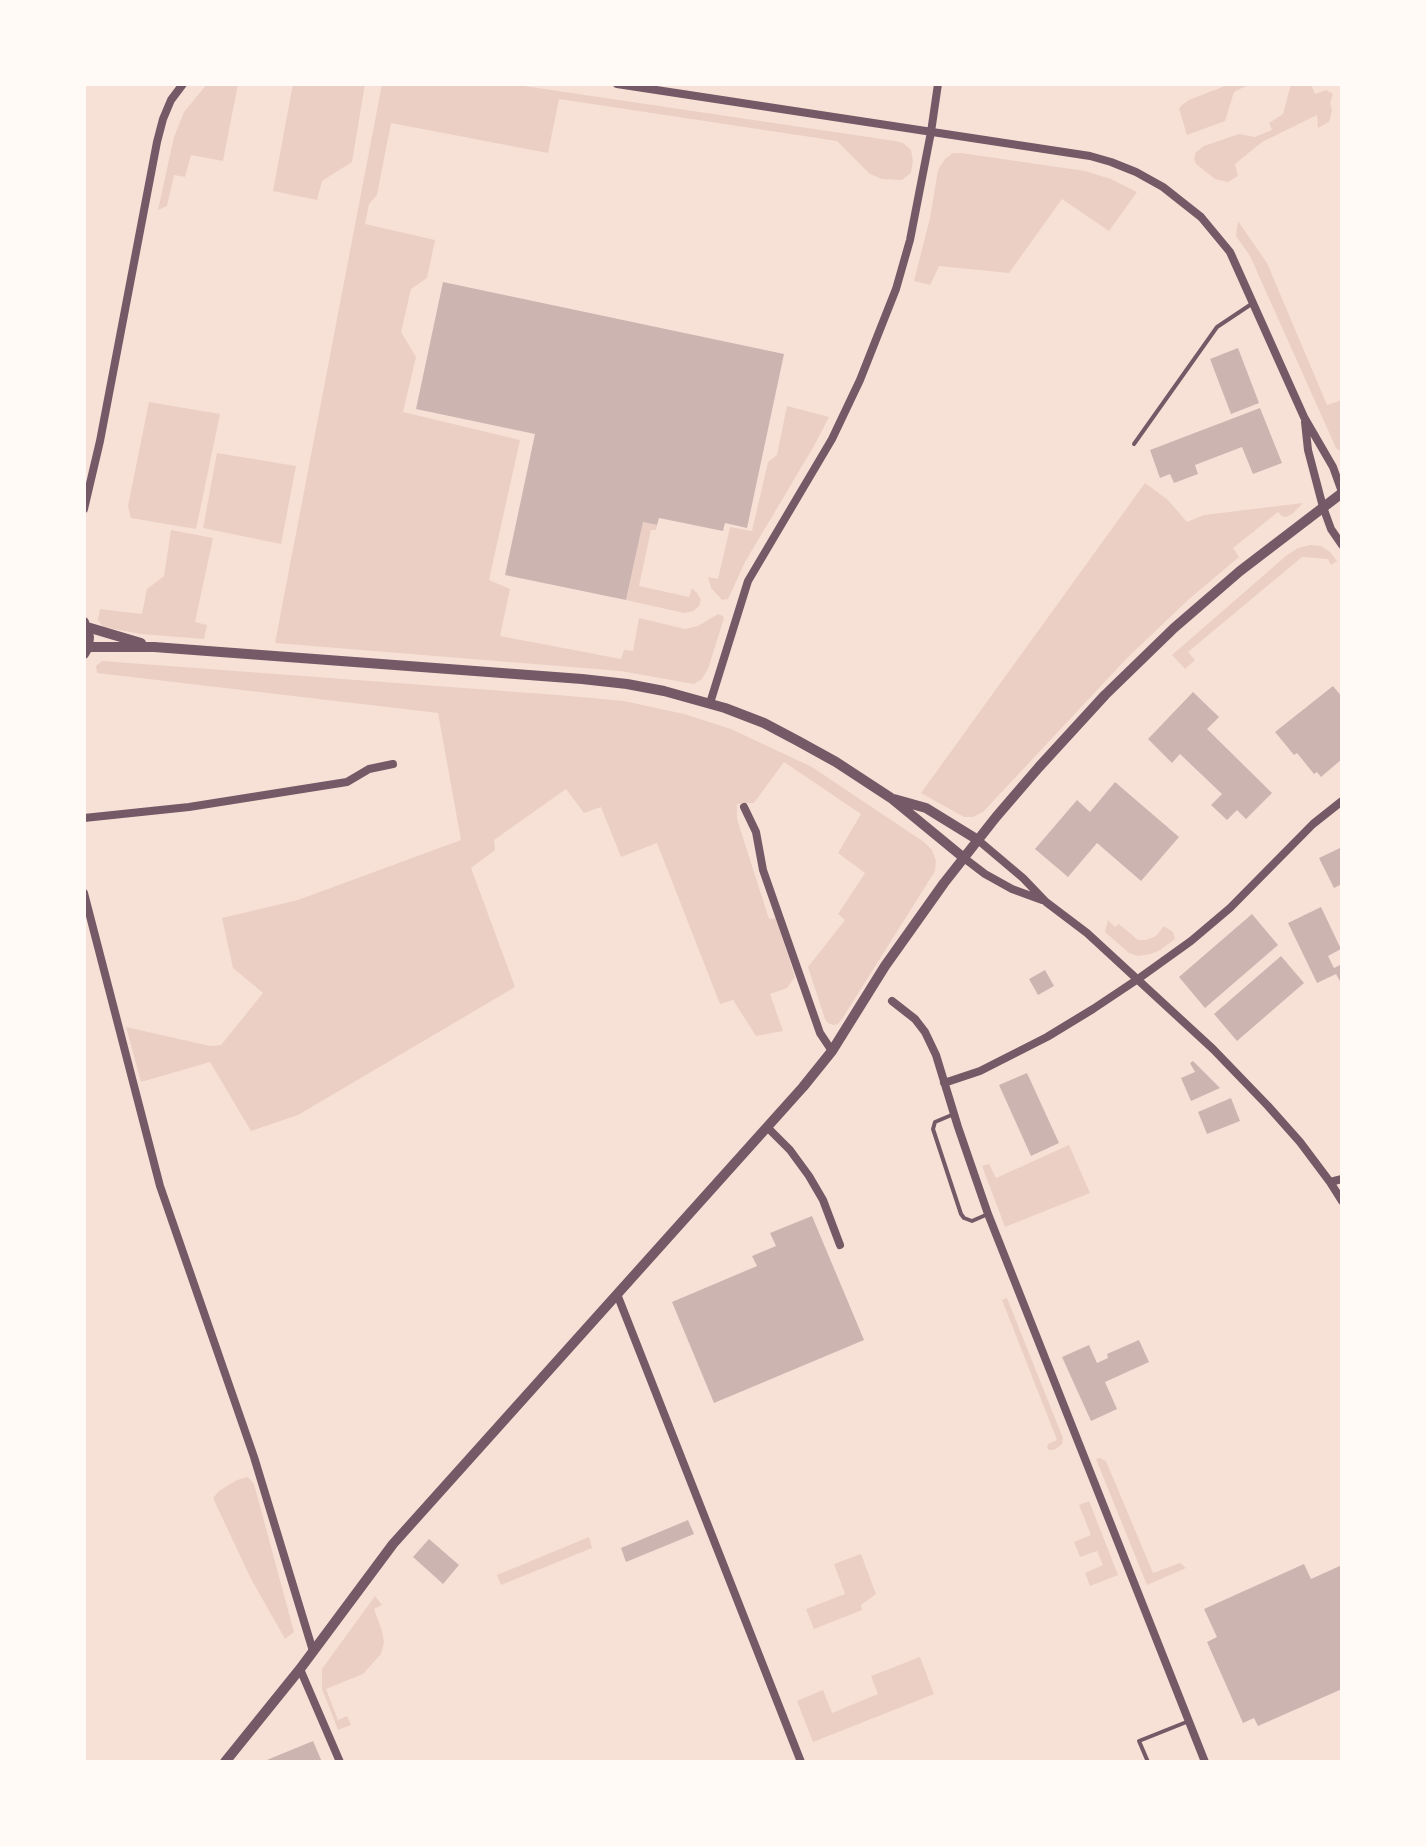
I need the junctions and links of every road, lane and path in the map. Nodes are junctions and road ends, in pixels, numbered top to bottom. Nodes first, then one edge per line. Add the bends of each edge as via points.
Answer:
1 (183, 84) edge
2 (617, 84) edge
3 (938, 84) edge
4 (931, 132) junction
5 (1253, 303) junction
6 (1304, 417) junction
7 (1134, 444) dead end
8 (1342, 492) edge
9 (1323, 507) junction
10 (84, 509) edge
11 (1342, 545) edge
12 (86, 624) edge
13 (154, 647) junction
14 (86, 650) edge
15 (710, 703) junction
16 (393, 764) dead end
17 (891, 798) junction
18 (1342, 801) edge
19 (744, 807) dead end
20 (84, 818) edge
21 (978, 840) junction
22 (964, 858) junction
23 (84, 893) edge
24 (1046, 902) junction
25 (1138, 979) junction
26 (892, 1001) dead end
27 (832, 1051) junction
28 (944, 1083) junction
29 (954, 1114) junction
30 (767, 1127) junction
31 (1342, 1179) edge
32 (1330, 1182) junction
33 (1342, 1201) edge
34 (988, 1214) junction
35 (840, 1245) dead end
36 (617, 1294) junction
37 (313, 1651) junction
38 (300, 1669) junction
39 (1189, 1721) junction
40 (225, 1762) edge
41 (340, 1762) edge
42 (801, 1762) edge
43 (1148, 1762) edge
44 (1205, 1762) edge

1 - 10 street via 171,100 157,142
2 - 4 street
3 - 4 street
4 - 5 street via 1090,156 1136,172 1177,197 1212,228 1230,252
4 - 15 street via 910,240 882,327 832,439 748,581
5 - 6 street
5 - 7 lane via 1217,327
6 - 8 street
6 - 9 street
8 - 9 street
9 - 11 street
9 - 21 street via 1174,628 1105,695
12 - 13 street
12 - 14 street
13 - 14 street
13 - 15 street via 582,679
15 - 17 street via 764,723
16 - 20 street via 369,769 347,782
17 - 21 street via 926,808
17 - 22 street
18 - 25 street via 1230,908
19 - 27 street via 820,1033
21 - 22 street
21 - 24 street
22 - 24 street via 1012,889
22 - 27 street via 885,966
23 - 37 street via 160,1186 254,1457
24 - 25 street
25 - 28 street via 1047,1037
25 - 32 street via 1268,1106
26 - 28 street via 925,1032
27 - 30 street
28 - 29 street
29 - 34 street
29 - 34 lane via 935,1122 933,1129 961,1214 972,1221
30 - 35 street via 809,1176
30 - 36 street
31 - 32 street
32 - 33 street
34 - 39 street
36 - 37 street via 393,1544
36 - 42 street
37 - 38 street
38 - 40 street
38 - 41 street
39 - 43 lane via 1139,1741
39 - 44 street

